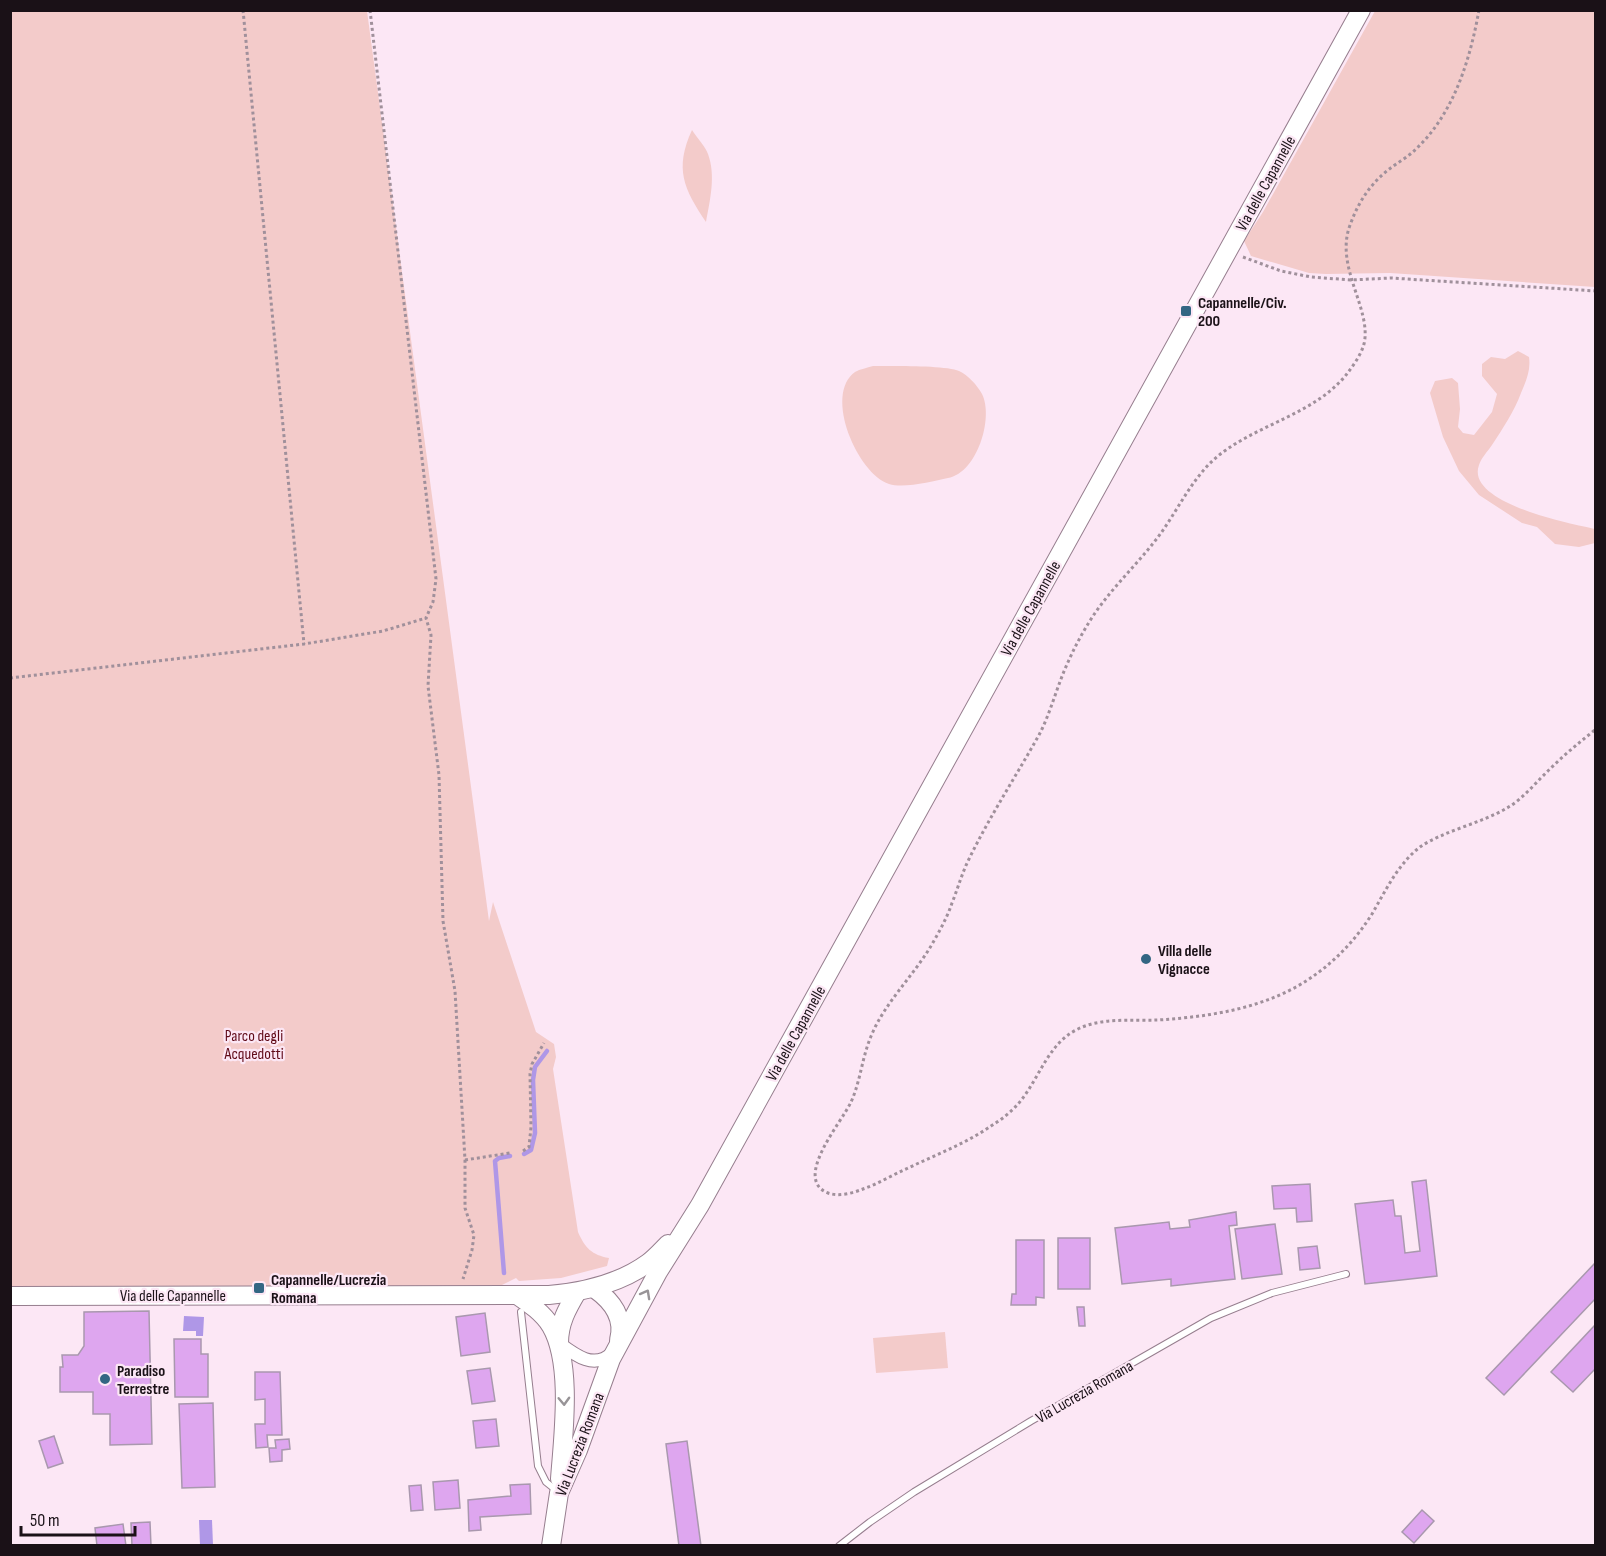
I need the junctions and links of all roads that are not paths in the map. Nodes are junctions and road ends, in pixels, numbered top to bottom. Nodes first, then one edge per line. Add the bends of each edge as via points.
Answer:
1 (1360, 10) edge
2 (700, 1206) junction
3 (1346, 1274) dead end
4 (586, 1291) junction
5 (10, 1296) edge
6 (519, 1304) junction
7 (559, 1342) junction
8 (618, 1345) junction
9 (559, 1493) junction
10 (551, 1545) edge
11 (839, 1545) edge

1 - 2 street, Via delle Capannelle
2 - 4 street, Via delle Capannelle via 647,1263
8 -> 2 street, Via delle Capannelle
3 - 11 lane, Via Lucrezia Romana via 1272,1293 1211,1318 914,1492
4 - 6 street, Via delle Capannelle via 549,1295
4 - 7 street via 562,1320
4 - 8 street via 606,1297 618,1314
5 - 6 street, Via delle Capannelle via 458,1294
6 - 7 street via 545,1317
6 - 9 lane via 538,1466 546,1482
7 - 8 street via 580,1358 591,1361 606,1359
7 -> 9 street via 565,1419
8 - 9 street, Via Lucrezia Romana
9 - 10 street, Via Lucrezia Romana

